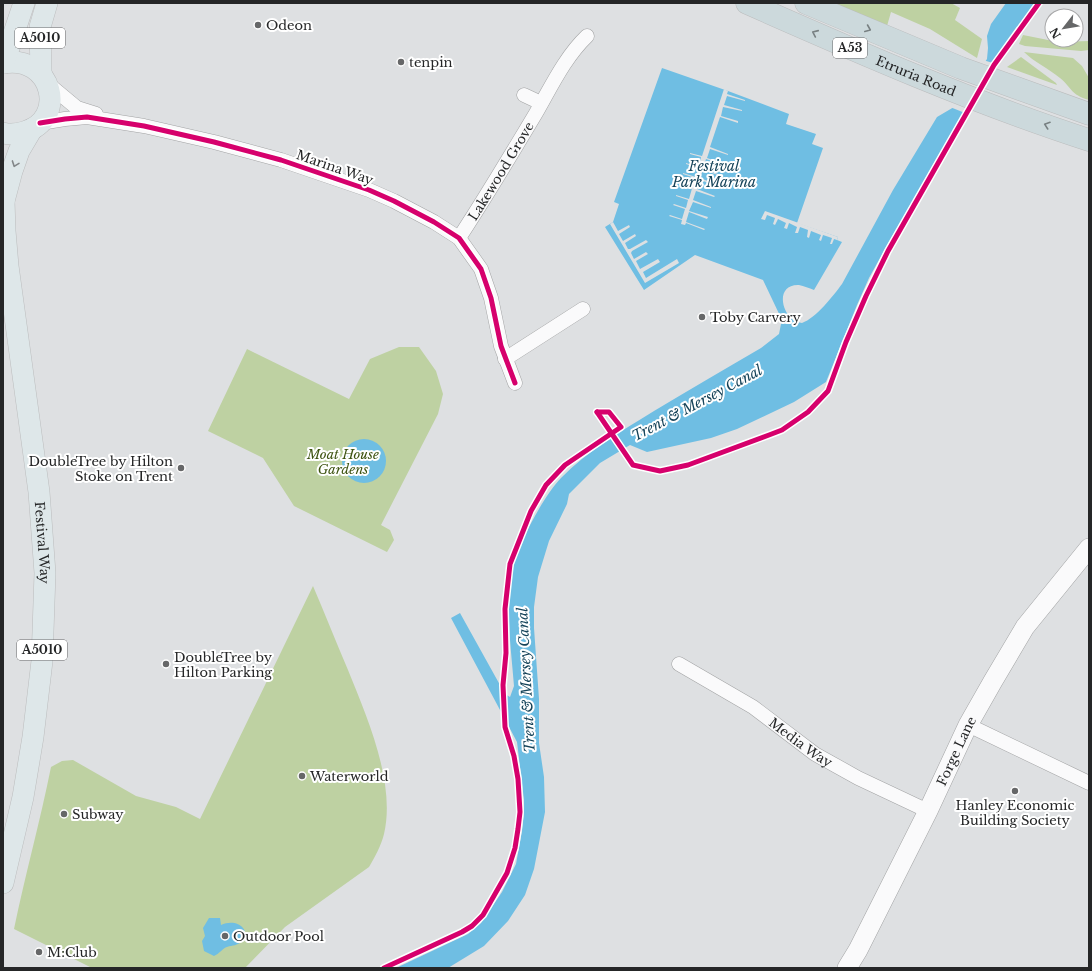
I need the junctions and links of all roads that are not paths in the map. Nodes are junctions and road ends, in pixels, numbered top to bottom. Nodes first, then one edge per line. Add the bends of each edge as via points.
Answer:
1 (24, 3) edge
2 (47, 3) edge
3 (747, 3) edge
4 (806, 3) edge
5 (587, 36) dead end
6 (3, 63) edge
7 (44, 78) junction
8 (524, 95) dead end
9 (541, 103) junction
10 (1088, 114) edge
11 (115, 121) junction
12 (36, 126) junction
13 (3, 133) edge
14 (1086, 139) edge
15 (4, 196) edge
16 (459, 238) junction
17 (583, 309) dead end
18 (505, 359) junction
19 (515, 383) dead end
20 (1089, 548) edge
21 (679, 664) dead end
22 (968, 725) junction
23 (1089, 783) edge
24 (928, 811) junction
25 (3, 883) edge
26 (847, 968) edge

1 - 6 main road, A5010
2 - 7 main road, A5010 via 40,27
14 -> 3 highway, Etruria Road / A53 via 954,91
4 -> 10 highway, Etruria Road / A53 via 961,68
5 - 9 street, Lakewood Grove
6 - 7 main road, A5010 via 17,61 30,65
7 - 11 street, Marina Way via 77,108
7 - 12 main road, A5010 via 50,96 50,106 45,117
8 - 9 street
9 - 16 street, Lakewood Grove
11 - 12 street, Marina Way via 87,117
11 - 16 street, Marina Way via 200,139 288,162 382,196 434,222
12 - 13 main road via 17,134
12 -> 15 main road, Festival Way / A5010 via 19,151
15 - 25 main road, Festival Way / A5010 via 9,274 39,492 45,573 42,661 33,737 23,797
16 - 18 street, Marina Way via 481,269 491,298
17 - 18 street
18 - 19 street, Marina Way
20 - 22 street, Forge Lane via 1025,627
21 - 24 street, Media Way via 753,707 815,754 858,778
22 - 23 street
22 - 24 street, Forge Lane
24 - 26 street, Forge Lane

